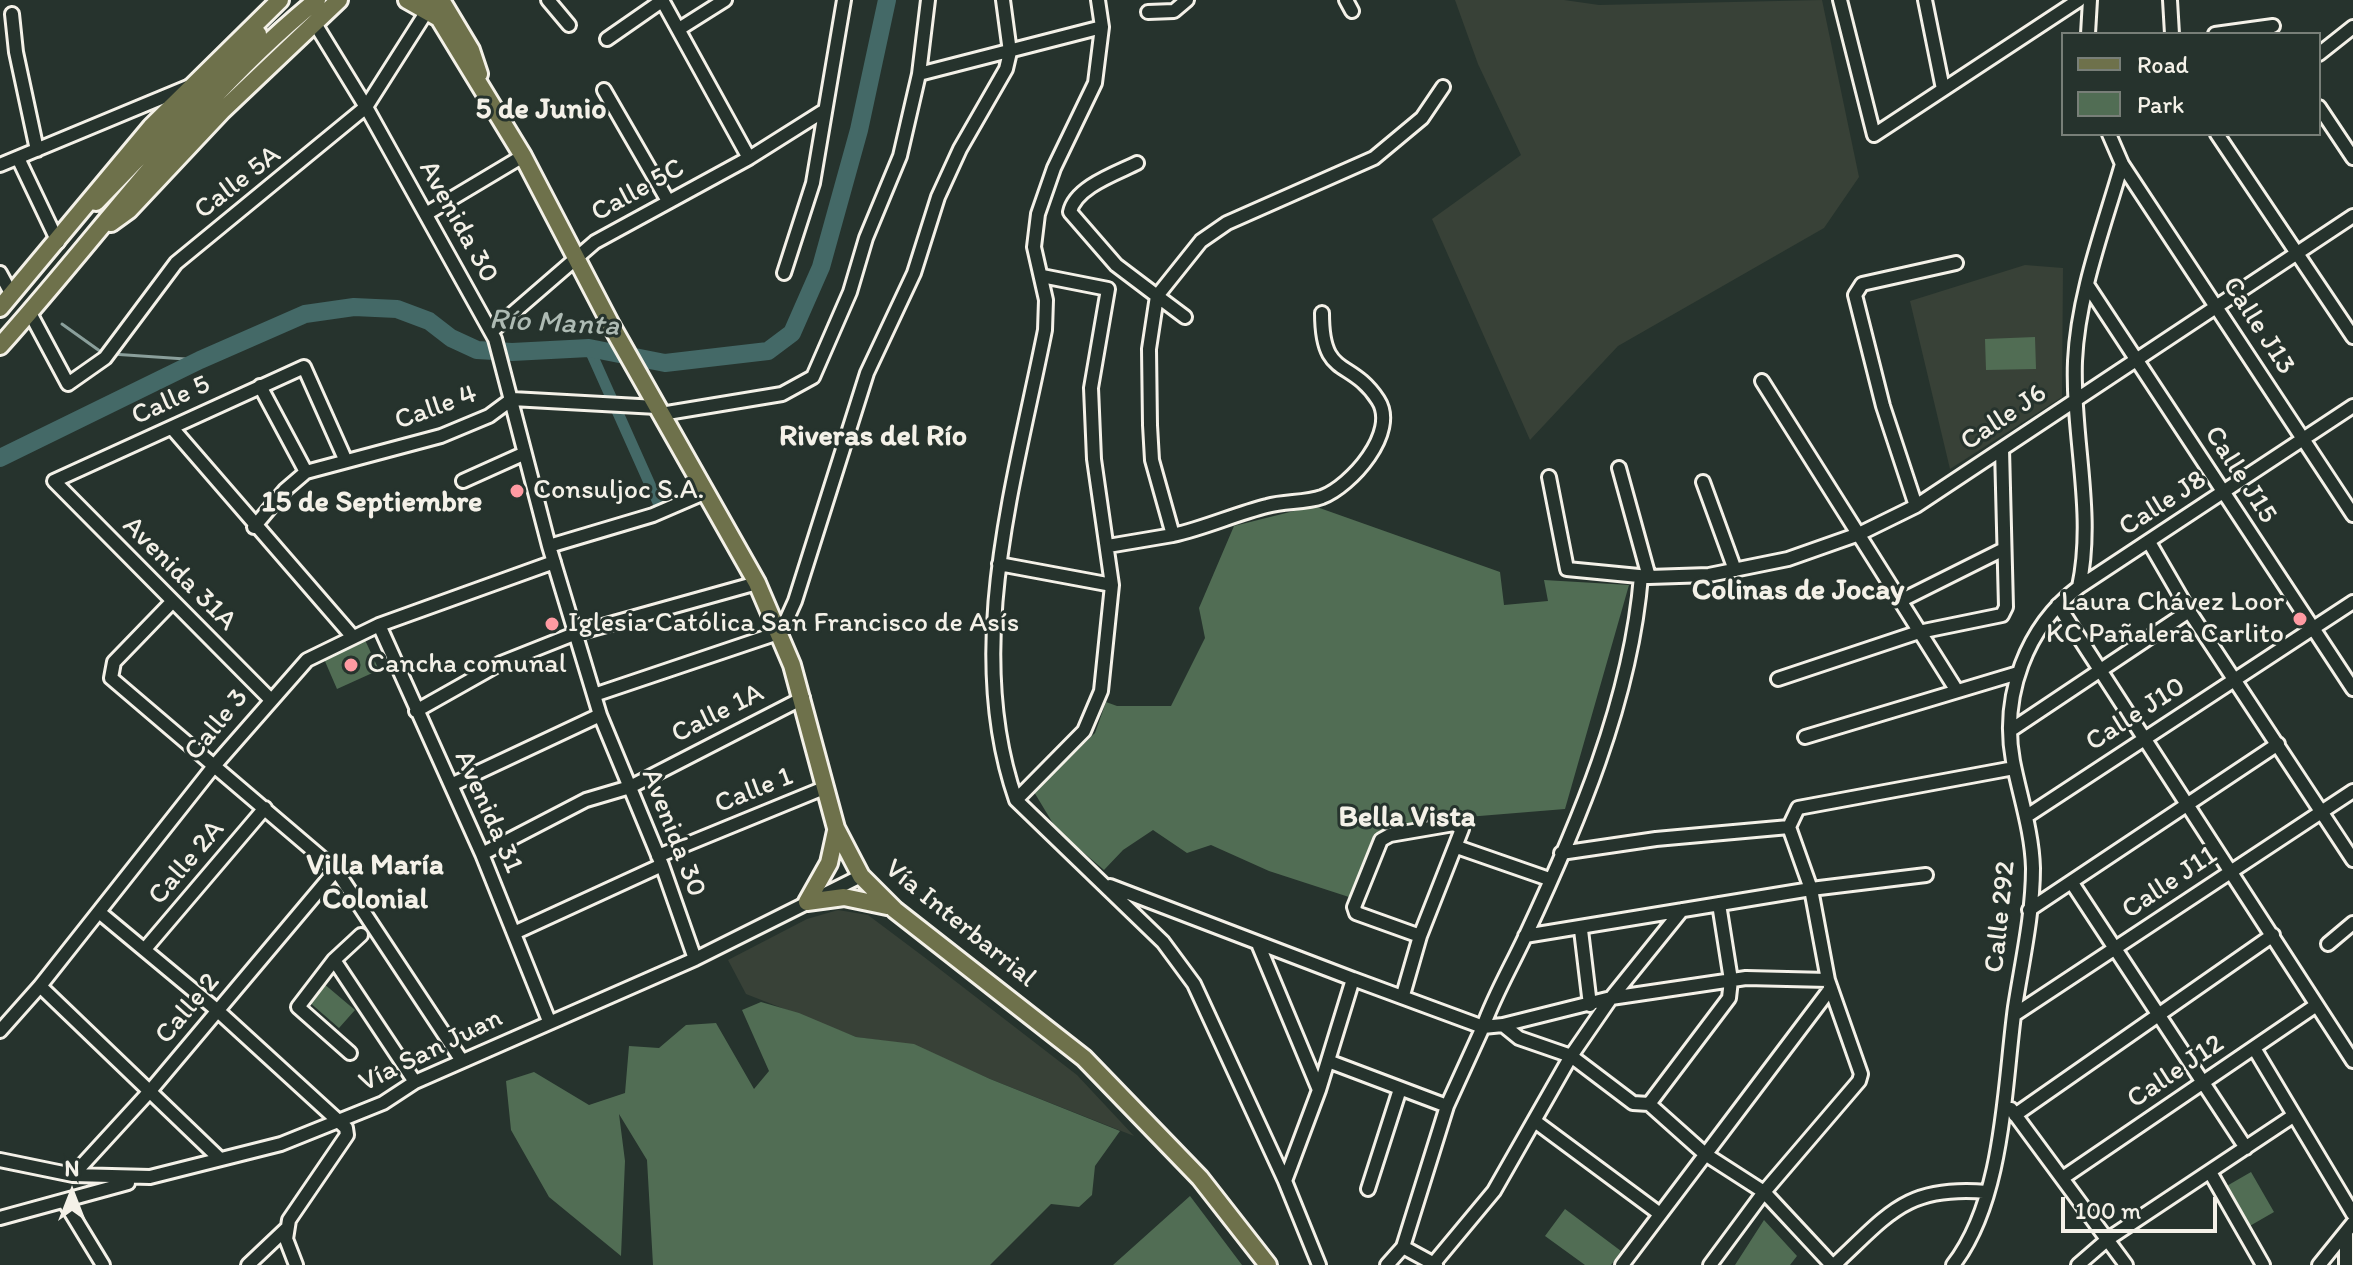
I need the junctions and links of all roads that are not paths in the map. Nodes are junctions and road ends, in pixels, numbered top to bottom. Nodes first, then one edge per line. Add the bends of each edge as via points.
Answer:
1 (280, 0) edge
2 (294, 0) edge
3 (317, 0) edge
4 (339, 0) edge
5 (351, 0) edge
6 (407, 0) edge
7 (548, 0) edge
8 (662, 0) edge
9 (725, 0) edge
10 (844, 0) edge
11 (928, 0) edge
12 (1003, 0) edge
13 (1098, 0) edge
14 (1187, 0) edge
15 (1840, 0) edge
16 (1925, 0) edge
17 (2079, 0) edge
18 (2090, 0) edge
19 (2170, 0) edge
20 (438, 6) edge
21 (1148, 12) dead end
22 (12, 14) dead end
23 (315, 20) junction
24 (569, 25) dead end
25 (2273, 26) dead end
26 (1102, 27) junction
27 (2353, 27) edge
28 (679, 29) junction
29 (2088, 32) edge
30 (2172, 32) edge
31 (2230, 32) edge
32 (607, 39) dead end
33 (1010, 52) junction
34 (2321, 52) edge
35 (919, 74) junction
36 (190, 86) junction
37 (1443, 87) dead end
38 (1943, 89) junction
39 (604, 90) dead end
40 (366, 107) junction
41 (2321, 110) edge
42 (822, 112) junction
43 (2110, 136) edge
44 (2218, 136) edge
45 (37, 150) junction
46 (523, 156) junction
47 (18, 158) junction
48 (749, 158) junction
49 (2353, 158) edge
50 (1137, 163) dead end
51 (2122, 164) junction
52 (0, 165) edge
53 (668, 201) junction
54 (85, 210) junction
55 (426, 214) junction
56 (2353, 216) edge
57 (103, 229) junction
58 (58, 242) junction
59 (2296, 253) junction
60 (577, 255) junction
61 (1956, 263) dead end
62 (1116, 265) junction
63 (0, 273) edge
64 (784, 273) dead end
65 (1042, 276) junction
66 (2088, 286) junction
67 (1108, 289) junction
68 (12, 295) junction
69 (1157, 296) junction
70 (2217, 306) junction
71 (0, 308) edge
72 (30, 313) junction
73 (1322, 313) dead end
74 (1185, 317) dead end
75 (493, 335) junction
76 (2353, 337) edge
77 (0, 346) edge
78 (2136, 358) junction
79 (1762, 381) dead end
80 (260, 386) junction
81 (511, 394) junction
82 (2076, 398) junction
83 (2353, 406) edge
84 (657, 407) junction
85 (172, 428) junction
86 (2304, 439) junction
87 (2002, 449) junction
88 (523, 454) junction
89 (345, 459) junction
90 (1619, 468) dead end
91 (306, 472) junction
92 (1549, 477) dead end
93 (54, 481) joint
94 (463, 481) dead end
95 (1703, 482) dead end
96 (704, 493) junction
97 (2224, 493) junction
98 (1916, 506) junction
99 (2353, 515) edge
100 (254, 527) junction
101 (1859, 534) junction
102 (1173, 535) junction
103 (2149, 542) junction
104 (549, 546) junction
105 (1108, 546) junction
106 (2004, 549) junction
107 (554, 562) junction
108 (999, 564) junction
109 (1735, 570) junction
110 (1645, 577) junction
111 (757, 583) junction
112 (1112, 585) junction
113 (2079, 587) junction
114 (1900, 601) junction
115 (172, 602) junction
116 (2353, 602) edge
117 (2058, 605) junction
118 (2189, 611) junction
119 (379, 625) junction
120 (2311, 629) junction
121 (781, 632) junction
122 (1919, 632) junction
123 (574, 634) junction
124 (353, 637) junction
125 (2099, 671) junction
126 (2018, 673) junction
127 (2234, 678) junction
128 (1778, 679) dead end
129 (2353, 689) edge
130 (1957, 691) junction
131 (594, 695) junction
132 (803, 698) junction
133 (270, 699) junction
134 (416, 711) junction
135 (600, 715) junction
136 (2011, 730) junction
137 (1805, 737) dead end
138 (2144, 738) junction
139 (2278, 744) junction
140 (214, 766) junction
141 (2014, 768) junction
142 (451, 785) junction
143 (630, 787) junction
144 (824, 788) junction
145 (2353, 791) edge
146 (1016, 800) junction
147 (2189, 805) junction
148 (265, 808) junction
149 (2323, 811) junction
150 (2027, 816) junction
151 (1789, 827) junction
152 (836, 828) junction
153 (1457, 847) junction
154 (1561, 853) junction
155 (482, 854) junction
156 (660, 860) junction
157 (2353, 860) edge
158 (336, 870) junction
159 (2231, 870) junction
160 (1926, 875) dead end
161 (861, 876) junction
162 (1549, 879) junction
163 (2072, 883) junction
164 (1104, 884) junction
165 (1811, 889) junction
166 (807, 902) junction
167 (1719, 904) junction
168 (895, 910) junction
169 (1682, 910) junction
170 (2029, 910) junction
171 (99, 912) junction
172 (2353, 923) edge
173 (1581, 930) junction
174 (514, 933) junction
175 (361, 935) dead end
176 (2273, 935) junction
177 (1420, 936) junction
178 (1525, 936) junction
179 (2328, 944) dead end
180 (1259, 946) junction
181 (145, 949) junction
182 (2115, 950) junction
183 (695, 959) junction
184 (334, 960) junction
185 (1353, 979) junction
186 (1731, 980) junction
187 (1830, 984) junction
188 (40, 986) junction
189 (1403, 995) junction
190 (1611, 998) junction
191 (1590, 1005) junction
192 (2315, 1006) junction
193 (218, 1011) junction
194 (2014, 1015) junction
195 (2158, 1017) junction
196 (549, 1021) junction
197 (2, 1024) edge
198 (1503, 1025) junction
199 (1483, 1027) junction
200 (2254, 1048) junction
201 (350, 1053) dead end
202 (1571, 1056) junction
203 (462, 1061) junction
204 (1328, 1061) junction
205 (2353, 1061) edge
206 (415, 1082) junction
207 (2200, 1083) junction
208 (1400, 1089) junction
209 (1319, 1090) junction
210 (150, 1091) junction
211 (2005, 1100) junction
212 (1649, 1104) junction
213 (1447, 1106) junction
214 (2015, 1115) junction
215 (2293, 1116) junction
216 (341, 1121) junction
217 (1536, 1122) junction
218 (2246, 1148) junction
219 (1705, 1154) junction
220 (219, 1158) junction
221 (0, 1160) edge
222 (2210, 1172) junction
223 (73, 1175) junction
224 (150, 1177) junction
225 (2064, 1177) junction
226 (1285, 1181) junction
227 (1368, 1189) dead end
228 (1764, 1192) junction
229 (1987, 1192) junction
230 (64, 1201) junction
231 (1660, 1214) junction
232 (2353, 1214) edge
233 (0, 1218) edge
234 (2350, 1228) edge
235 (286, 1229) junction
236 (2108, 1239) junction
237 (1403, 1247) junction
238 (1959, 1262) edge
239 (249, 1263) edge
240 (1435, 1264) edge
241 (103, 1265) edge
242 (234, 1265) edge
243 (296, 1265) edge
244 (1268, 1265) edge
245 (1319, 1265) edge
246 (1387, 1265) edge
247 (1622, 1265) edge
248 (1710, 1265) edge
249 (1833, 1265) edge
250 (2078, 1265) edge
251 (2126, 1265) edge
252 (2263, 1265) edge
253 (2319, 1265) edge
254 (2346, 1265) edge

1 - 36 main road
2 - 54 main road via 197,95 108,194
3 - 57 main road via 238,73
4 - 23 main road
5 - 23 main road
6 - 20 main road
7 - 24 street
8 - 28 street
8 - 32 street
9 - 28 street
10 - 42 street via 835,67
11 - 35 street, Calle 4
12 - 33 street
13 - 26 street
14 - 21 street via 1174,11
15 - 38 street via 1874,135
16 - 38 street
17 - 38 street
18 - 29 street
19 - 30 street
20 - 40 street, Calle 5A
20 - 46 main road, Vía Interbarrial via 459,55 484,86
22 - 45 street
23 - 40 street, Avenida 30
23 - 57 main road via 129,210
25 - 31 street
26 - 33 street
26 - 65 street via 1095,83 1038,214 1034,247
27 - 34 street
28 - 48 street
33 - 35 street
33 - 121 street via 938,197 914,273 867,373
35 - 84 street, Calle 4 via 903,147 813,377 782,394
36 - 45 street
36 - 54 main road via 104,181
37 - 69 street via 1422,118 1374,158 1227,223 1201,241
39 - 53 street
40 - 55 street, Avenida 30
40 - 72 street, Calle 5A via 176,263 105,358 68,384
41 - 49 street
42 - 48 street, Calle 5C
42 - 64 street via 813,183
43 - 51 street, Calle J13
44 - 59 street
45 - 47 street
46 - 55 street
46 - 60 main road, Vía Interbarrial
47 - 52 street
47 - 58 street
48 - 53 street, Calle 5C
50 - 62 street via 1096,183 1071,205 1070,212
51 - 66 street
51 - 70 street, Calle J13
53 - 60 street, Calle 5C
54 - 58 main road
55 - 75 street, Avenida 30
56 - 59 street, Calle J6
57 - 72 main road
58 - 68 main road
59 - 70 street, Calle J6
59 - 76 street
60 - 75 street, Calle 5C
60 - 84 main road, Vía Interbarrial
61 - 98 street via 1862,284 1855,295
62 - 67 street
62 - 69 street
63 - 68 street
65 - 67 street
65 - 108 street via 1045,330
66 - 78 street, Calle J15
66 - 82 street via 2076,340
67 - 105 street via 1091,388 1094,459
68 - 71 main road
69 - 74 street
69 - 102 street via 1149,349 1152,460
70 - 78 street, Calle J6
70 - 86 street, Calle J13
72 - 77 main road
73 - 102 street via 1322,343 1328,356 1379,401 1384,421 1367,461 1322,497 1268,506
75 - 81 street, Avenida 30
78 - 82 street, Calle J6
78 - 97 street, Calle J15
79 - 101 street
80 - 85 street, Calle 5
80 - 89 street, Calle 5 via 307,368
80 - 91 street
81 - 84 street, Calle 4 via 610,407
81 - 88 street, Avenida 30
81 - 89 street, Calle 4 via 489,416 441,436
82 - 87 street, Calle J6
82 - 113 street via 2086,555
83 - 86 street, Calle J8
84 - 96 main road, Vía Interbarrial
85 - 93 street, Calle 5
85 - 100 street
86 - 97 street, Calle J8
86 - 99 street, Calle J13
87 - 98 street, Calle J6
87 - 106 street
88 - 94 street
88 - 104 street, Avenida 30
89 - 91 street, Calle 4
90 - 110 street
91 - 100 street, Calle 4
92 - 110 street, Calle J6 via 1567,569
93 - 115 street, Avenida 31A
95 - 109 street
96 - 104 street via 653,515
96 - 111 main road, Vía Interbarrial
97 - 103 street, Calle J8
97 - 120 street, Calle J15
98 - 101 street, Calle J6
100 - 124 street
101 - 109 street, Calle J6 via 1788,559
101 - 114 street
102 - 105 street
103 - 113 street, Calle J8
103 - 118 street
104 - 107 street, Avenida 30
105 - 112 street
106 - 114 street
106 - 122 street via 2002,615
107 - 119 street, Calle 3
107 - 123 street, Avenida 30
108 - 112 street
108 - 146 street via 997,705 1006,771
109 - 110 street, Calle J6
110 - 154 street via 1611,720
111 - 121 main road, Vía Interbarrial
111 - 123 street
112 - 146 street via 1108,652 1094,714 1072,746
113 - 117 street, Calle 292
114 - 122 street
115 - 133 street, Avenida 31A
115 - 140 street via 114,662 111,678
116 - 120 street, Calle J10
117 - 125 street
117 - 126 street, Calle 292 via 2029,646
118 - 125 street
118 - 127 street
119 - 124 street, Calle 3
119 - 134 street, Avenida 31
120 - 127 street, Calle J10
120 - 129 street, Calle J15
121 - 131 street
121 - 132 main road, Vía Interbarrial
122 - 128 street
122 - 130 street
123 - 131 street, Avenida 30
123 - 134 street via 501,663
124 - 133 street, Calle 3 via 307,660
125 - 136 street
125 - 138 street
126 - 130 street
126 - 136 street, Calle 292
127 - 138 street, Calle J10
127 - 139 street
130 - 137 street
131 - 135 street, Avenida 30
132 - 143 street, Calle 1A
132 - 144 main road, Vía Interbarrial
133 - 140 street, Calle 3
134 - 142 street, Avenida 31
135 - 142 street
135 - 143 street, Avenida 30
136 - 141 street, Calle 292
138 - 147 street
138 - 150 street, Calle J10
139 - 147 street
139 - 149 street
140 - 148 street
140 - 171 street, Calle 3
141 - 150 street, Calle 292
141 - 151 street via 1798,808
142 - 155 street, Avenida 31
143 - 155 street, Calle 1A via 586,800
143 - 156 street, Avenida 30
144 - 152 main road, Vía Interbarrial
144 - 156 street, Calle 1
145 - 149 street, Calle J11
146 - 164 street
147 - 159 street
147 - 163 street
148 - 158 street
148 - 181 street, Calle 2A
149 - 157 street
149 - 159 street, Calle J11
150 - 170 street, Calle 292 via 2032,853
151 - 154 street
151 - 165 street
152 - 161 main road, Vía Interbarrial
152 - 166 main road via 829,863
153 - 162 street
153 - 177 street
153 - 177 street via 1462,829 1454,824 1390,835 1379,844 1355,911
154 - 162 street
155 - 174 street, Avenida 31
156 - 174 street, Calle 1
156 - 183 street, Avenida 30
158 - 193 street, Calle 2
158 - 203 street
159 - 176 street
159 - 182 street, Calle J11
160 - 165 street
161 - 166 street, Vía San Juan
161 - 168 main road, Vía Interbarrial
162 - 178 street
163 - 170 street
163 - 182 street
164 - 180 street
164 - 226 street via 1163,942 1194,984
165 - 167 street
165 - 187 street
166 - 168 main road via 844,897
166 - 183 street, Vía San Juan
167 - 169 street
167 - 186 street
168 - 244 main road, Vía Interbarrial via 1084,1058 1200,1178
169 - 173 street
169 - 190 street
170 - 194 street, Calle 292
171 - 181 street
171 - 188 street, Calle 3
172 - 179 street
173 - 178 street
173 - 191 street
174 - 196 street, Avenida 31
175 - 184 street
176 - 192 street
176 - 195 street
177 - 189 street
178 - 199 street
180 - 185 street
180 - 209 street
181 - 193 street
182 - 194 street, Calle J11
182 - 195 street
183 - 196 street, Vía San Juan
184 - 201 street via 298,1007
184 - 206 street
185 - 189 street
185 - 204 street
186 - 187 street
186 - 190 street
186 - 212 street via 1729,998
187 - 219 street
187 - 228 street via 1859,1081
188 - 197 street, Calle 3
188 - 210 street
189 - 199 street
190 - 191 street
190 - 202 street
191 - 198 street
192 - 200 street, Calle J12
192 - 205 street
193 - 210 street, Calle 2
193 - 216 street
194 - 211 street, Calle 292
195 - 207 street
195 - 214 street
196 - 203 street, Vía San Juan
198 - 199 street
198 - 202 street via 1519,1038
199 - 213 street
200 - 207 street, Calle J12
200 - 215 street
202 - 212 street via 1633,1103
202 - 217 street
203 - 206 street, Vía San Juan
204 - 208 street
204 - 209 street
206 - 216 street, Vía San Juan
207 - 218 street
207 - 225 street, Calle J12
208 - 213 street
208 - 227 street
209 - 226 street
210 - 220 street
210 - 223 street, Calle 2
211 - 214 street
211 - 229 street, Calle 292
212 - 219 street
213 - 237 street
214 - 225 street
215 - 218 street
215 - 232 street
216 - 220 street, Vía San Juan via 281,1144
216 - 235 street via 347,1135
217 - 231 street
217 - 240 street via 1494,1191
218 - 222 street
219 - 228 street
219 - 231 street
220 - 224 street, Vía San Juan
221 - 223 street, Vía San Juan
222 - 236 street
222 - 252 street
223 - 224 street, Vía San Juan
224 - 230 street
225 - 236 street
226 - 245 street
228 - 248 street
228 - 249 street
229 - 238 street, Calle 292
229 - 249 street via 1954,1189 1917,1196 1894,1209
230 - 233 street
230 - 241 street
231 - 247 street
234 - 253 street
234 - 254 street
235 - 239 street
235 - 243 street
236 - 250 street
236 - 251 street
237 - 240 street
237 - 246 street
239 - 242 street

